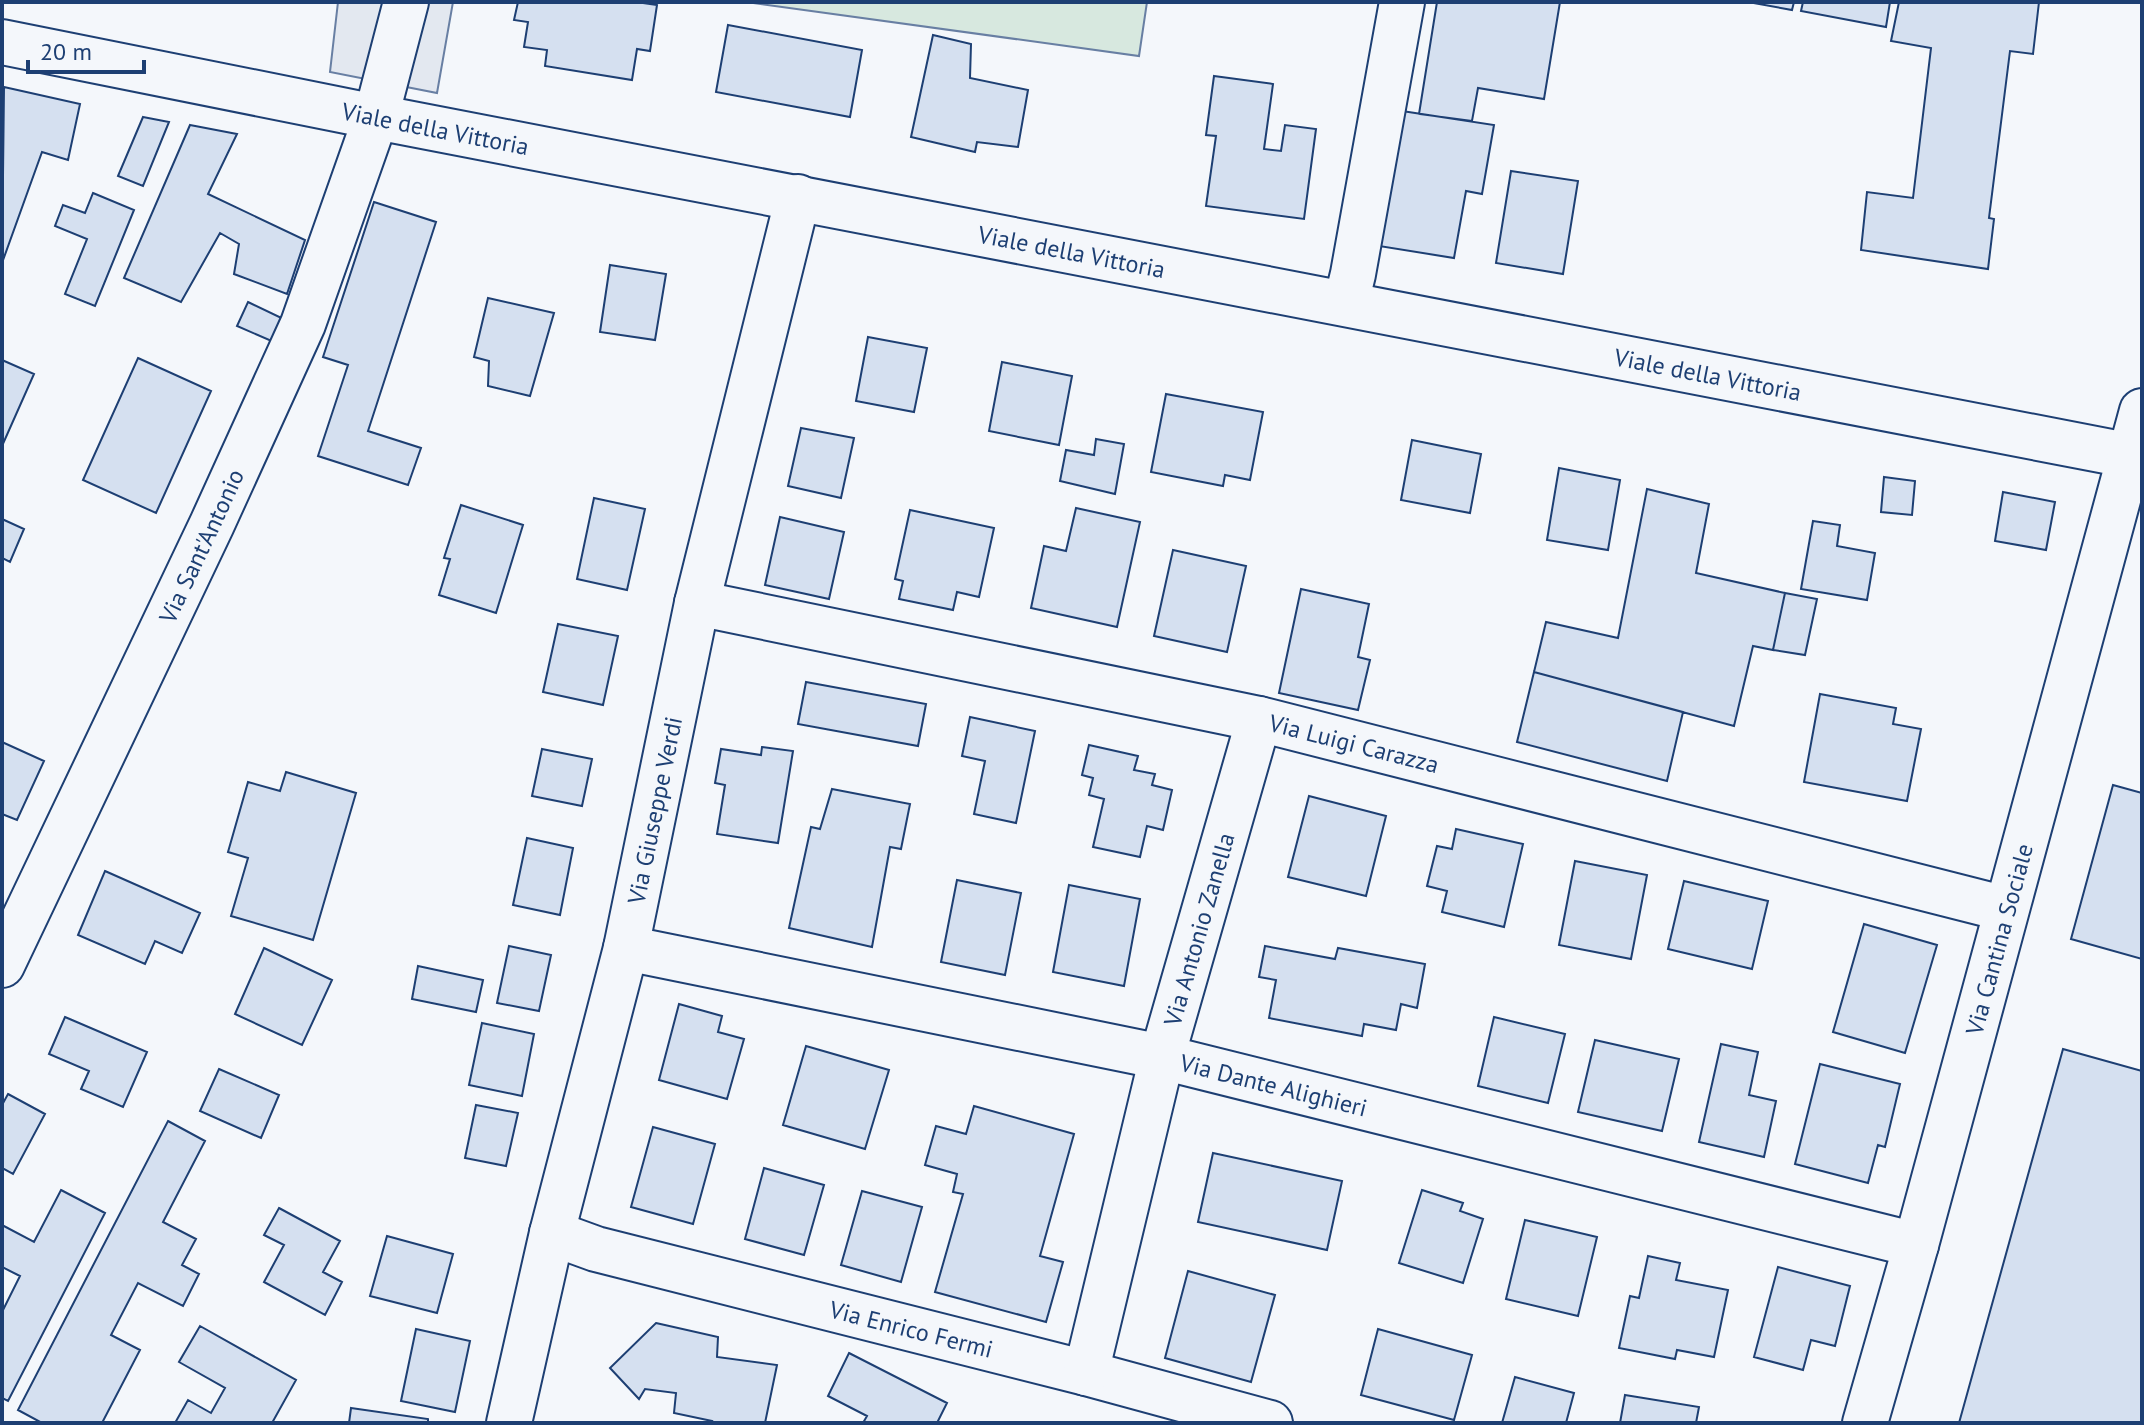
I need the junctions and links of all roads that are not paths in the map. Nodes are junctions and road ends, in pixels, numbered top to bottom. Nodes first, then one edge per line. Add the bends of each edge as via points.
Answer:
1 (406, 2) edge
2 (1402, 2) edge
3 (2, 42) edge
4 (376, 117) junction
5 (798, 197) junction
6 (1346, 303) junction
7 (2142, 411) edge
8 (2136, 457) edge
9 (697, 603) junction
10 (1259, 719) junction
11 (2006, 909) junction
12 (626, 948) junction
13 (2, 965) edge
14 (1162, 1057) junction
15 (552, 1233) junction
16 (1916, 1245) junction
17 (1086, 1373) junction
18 (509, 1423) edge
19 (1270, 1423) edge
20 (1865, 1423) edge

1 - 4 street, Via Sant'Antonio
2 - 6 street
3 - 4 street, Viale della Vittoria
4 - 5 street, Viale della Vittoria
4 - 13 street, Via Sant'Antonio via 303,324
5 - 6 street, Viale della Vittoria
5 - 9 street, Via Giuseppe Verdi
6 - 8 street, Viale della Vittoria
7 - 8 street, Via Cantina Sociale
8 - 11 street, Via Cantina Sociale
9 - 10 street, Via Luigi Carazza
9 - 12 street, Via Giuseppe Verdi
10 - 11 street, Via Luigi Carazza
10 - 14 street, Via Antonio Zanella
11 - 16 street, Via Cantina Sociale
12 - 14 street, Via Dante Alighieri
12 - 15 street, Via Giuseppe Verdi
14 - 16 street, Via Dante Alighieri
14 - 17 street, Via Antonio Zanella
15 - 17 street, Via Enrico Fermi via 596,1249
15 - 18 street, Via Giuseppe Verdi
16 - 20 street, Via Cantina Sociale
17 - 19 street, Via Enrico Fermi

